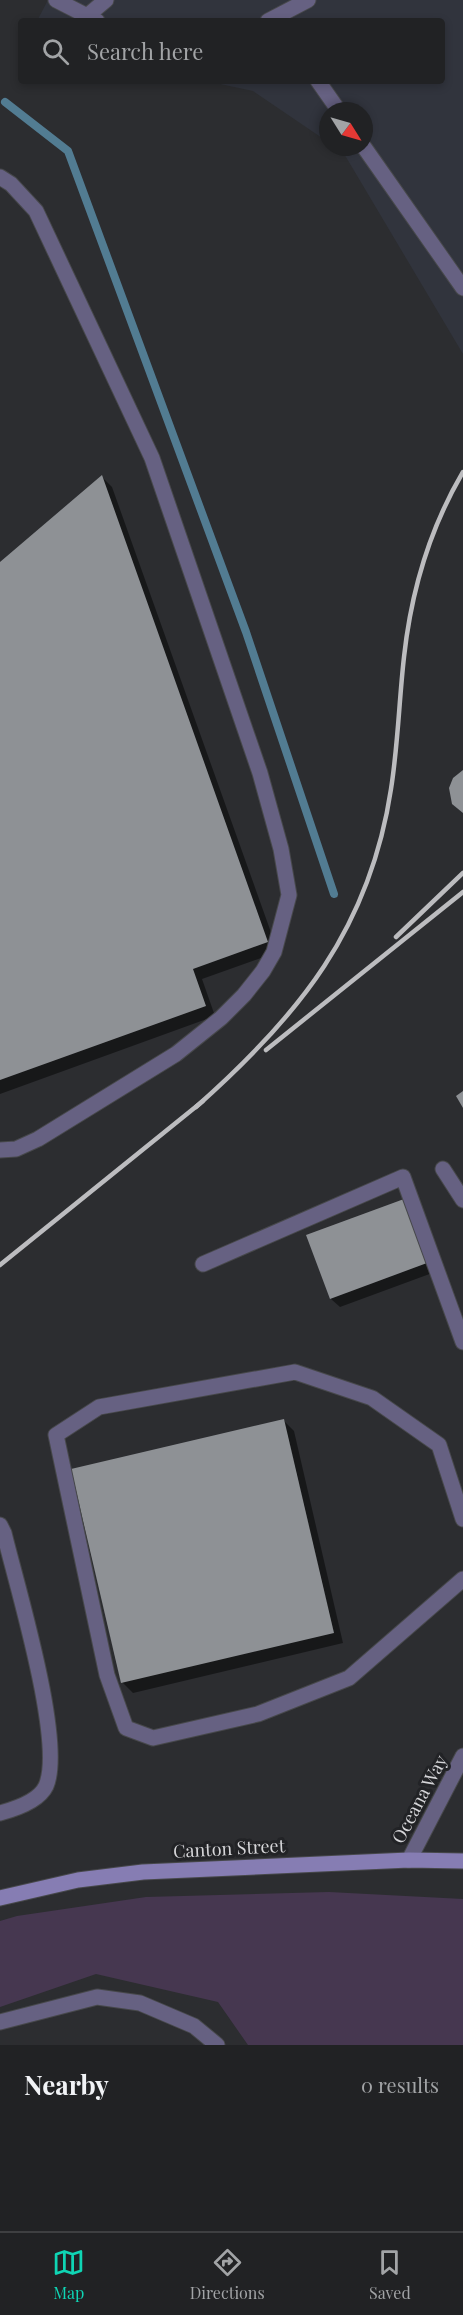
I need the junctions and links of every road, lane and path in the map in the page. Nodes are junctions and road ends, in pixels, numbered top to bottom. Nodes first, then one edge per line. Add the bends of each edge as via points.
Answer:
1 (56, 0) edge
2 (106, 0) edge
3 (308, 0) edge
4 (90, 18) edge
5 (93, 18) edge
6 (276, 18) edge
7 (320, 84) edge
8 (333, 102) edge
9 (370, 156) edge
10 (0, 177) edge
11 (463, 288) edge
12 (0, 1150) edge
13 (443, 1170) dead end
14 (463, 1200) edge
15 (203, 1264) dead end
16 (463, 1342) edge
17 (463, 1519) edge
18 (0, 1525) edge
19 (463, 1579) edge
20 (463, 1756) edge
21 (0, 1813) edge
22 (409, 1860) junction
23 (463, 1861) edge
24 (0, 1898) edge
25 (0, 2022) edge
26 (217, 2045) edge

1 - 4 lane
2 - 5 lane
3 - 6 lane
7 - 8 lane
9 - 11 lane
10 - 12 lane via 36,212 152,458 260,773 289,895 274,952 244,995 221,1018 176,1054 38,1139 16,1149
13 - 14 lane
15 - 16 lane via 403,1177
17 - 19 lane via 439,1444 372,1398 295,1372 99,1407 56,1435 107,1675 126,1728 153,1738 258,1714 349,1678
18 - 21 lane via 46,1706 50,1749 46,1786 37,1797
20 - 22 lane, Oceana Way
22 - 23 main road, Canton Street
22 - 24 main road, Canton Street via 143,1872 78,1880
25 - 26 lane via 97,1998 140,2003 194,2026

